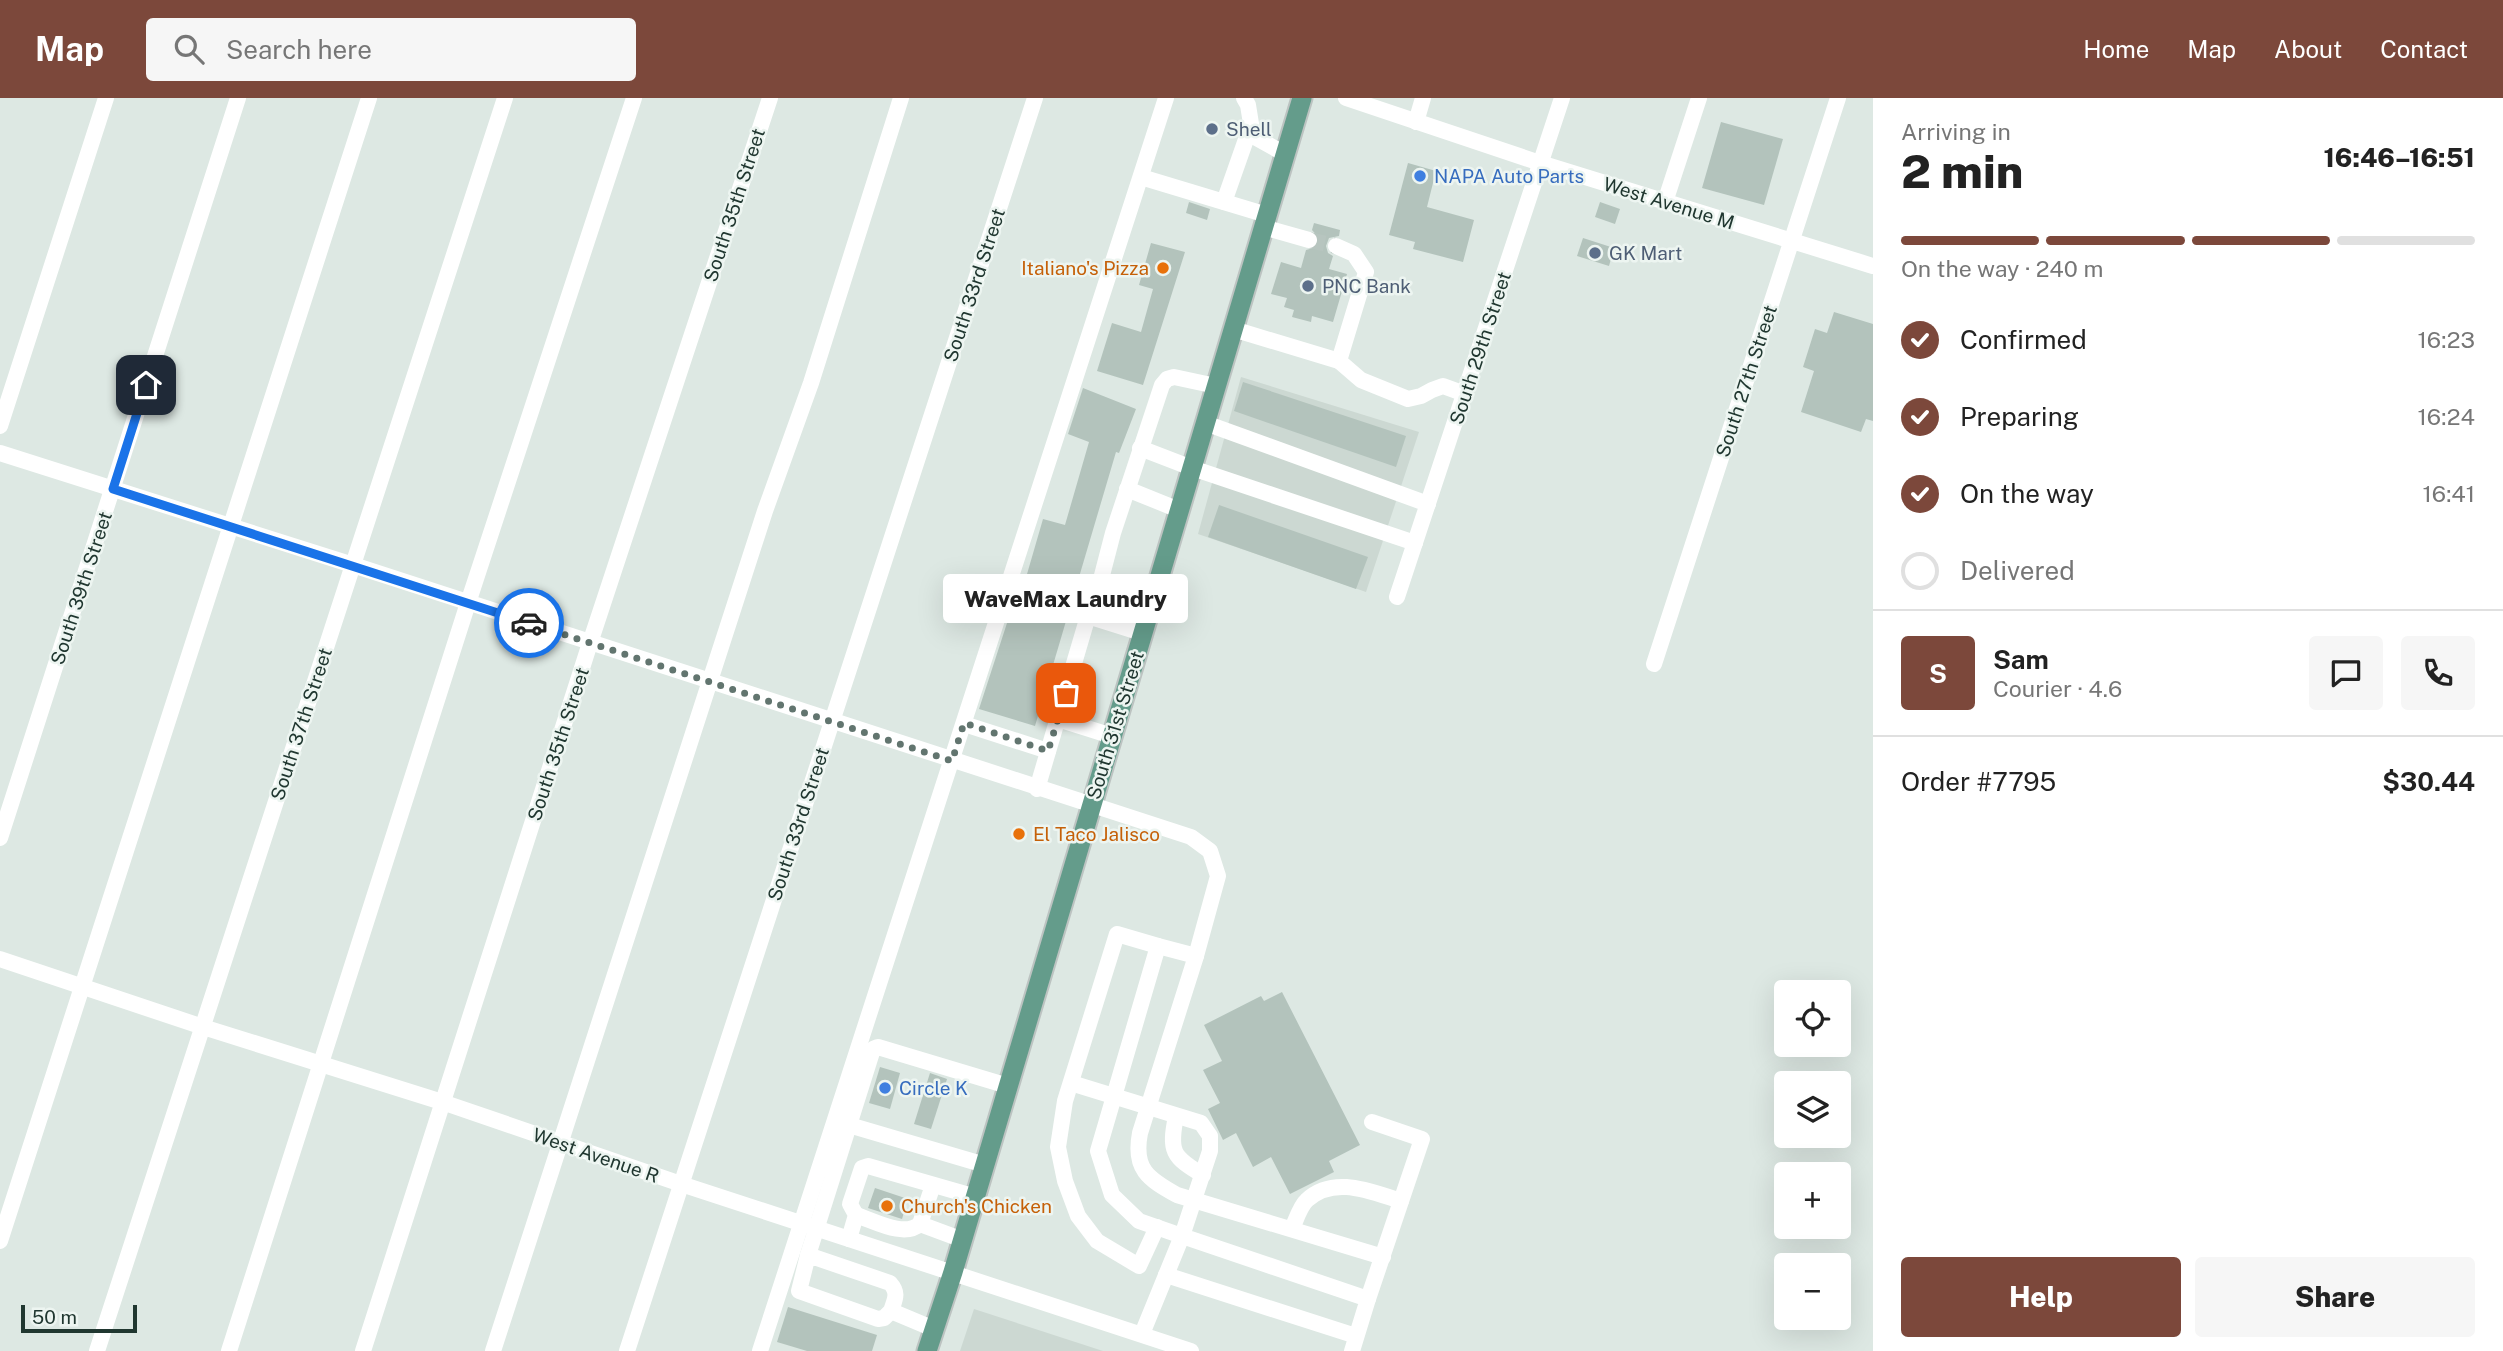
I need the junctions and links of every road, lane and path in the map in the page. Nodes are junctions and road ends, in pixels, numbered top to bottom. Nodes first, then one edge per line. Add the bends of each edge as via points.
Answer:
1 (106, 98) edge
2 (238, 98) edge
3 (369, 98) edge
4 (505, 98) edge
5 (635, 98) edge
6 (770, 98) edge
7 (901, 98) edge
8 (1035, 98) edge
9 (1179, 98) edge
10 (1244, 98) edge
11 (1302, 98) edge
12 (1346, 98) edge
13 (1423, 98) edge
14 (1562, 98) edge
15 (1699, 98) edge
16 (1838, 98) edge
17 (1165, 102) edge
18 (1416, 122) junction
19 (1250, 128) junction
20 (1285, 154) junction
21 (1540, 163) junction
22 (1140, 177) junction
23 (1224, 202) junction
24 (1665, 202) junction
25 (1265, 221) junction
26 (1309, 240) tunnel mouth
27 (1792, 241) junction
28 (1336, 246) tunnel mouth
29 (1873, 267) edge
30 (1233, 329) junction
31 (1339, 361) junction
32 (1216, 387) junction
33 (1465, 394) junction
34 (1205, 424) junction
35 (0, 426) edge
36 (1140, 448) junction
37 (0, 453) edge
38 (1192, 468) junction
39 (113, 489) junction
40 (1127, 489) junction
41 (1428, 503) junction
42 (1179, 510) junction
43 (231, 527) junction
44 (1415, 542) junction
45 (353, 565) junction
46 (1396, 597) dead end
47 (468, 603) junction
48 (1150, 608) junction
49 (1142, 633) junction
50 (590, 643) junction
51 (1654, 664) dead end
52 (710, 682) junction
53 (1058, 719) junction
54 (832, 721) junction
55 (964, 723) junction
56 (1112, 736) junction
57 (1048, 751) junction
58 (952, 761) junction
59 (1037, 789) junction
60 (1091, 806) junction
61 (0, 838) edge
62 (1158, 946) junction
63 (1196, 956) junction
64 (0, 960) edge
65 (81, 986) junction
66 (203, 1027) junction
67 (321, 1064) junction
68 (1070, 1083) junction
69 (1008, 1086) junction
70 (1113, 1096) junction
71 (442, 1102) junction
72 (1149, 1107) junction
73 (1176, 1116) junction
74 (1372, 1122) dead end
75 (849, 1125) junction
76 (560, 1143) junction
77 (985, 1165) junction
78 (1203, 1175) junction
79 (681, 1184) junction
80 (933, 1185) junction
81 (975, 1197) junction
82 (1195, 1200) junction
83 (1401, 1201) junction
84 (856, 1215) junction
85 (920, 1224) junction
86 (808, 1226) junction
87 (1157, 1227) junction
88 (1292, 1229) junction
89 (1182, 1236) junction
90 (849, 1239) junction
91 (963, 1240) junction
92 (0, 1241) edge
93 (808, 1255) junction
94 (1383, 1257) junction
95 (953, 1272) junction
96 (1166, 1275) junction
97 (1368, 1299) junction
98 (891, 1311) junction
99 (934, 1329) junction
100 (1150, 1342) edge
101 (1354, 1344) edge
102 (97, 1351) edge
103 (229, 1351) edge
104 (363, 1351) edge
105 (493, 1351) edge
106 (627, 1351) edge
107 (760, 1351) edge
108 (927, 1351) edge
109 (1191, 1351) edge

1 - 35 street
2 - 39 street, South 39th Street
3 - 43 street
4 - 45 street, South 37th Street
5 - 47 street
6 - 50 street, South 35th Street
7 - 52 street
8 - 54 street, South 33rd Street
9 - 17 street
10 - 19 street
11 - 20 main road, South 31st Street
12 - 18 street, West Avenue M
13 - 18 street
14 - 21 street, South 29th Street
15 - 24 street
16 - 27 street, South 27th Street
17 - 22 street
18 - 21 street, West Avenue M
19 - 20 street via 1255,139
19 - 23 street
20 - 25 main road, South 31st Street
21 - 24 street, West Avenue M
21 - 33 street, South 29th Street
22 - 23 street
22 - 55 street
23 - 25 street
24 - 27 street, West Avenue M
25 - 26 street
25 - 30 main road, South 31st Street
27 - 29 street, West Avenue M
27 - 51 street, South 27th Street
28 - 31 street via 1354,254 1366,272
30 - 31 street
30 - 32 main road, South 31st Street
31 - 33 street via 1361,380 1408,399 1443,387
32 - 34 main road, South 31st Street
32 - 36 street via 1167,379
33 - 41 street, South 29th Street
34 - 38 main road, South 31st Street
34 - 41 street
36 - 38 street
36 - 40 street
37 - 39 street
38 - 42 main road, South 31st Street
38 - 44 street
39 - 43 street
39 - 61 street, South 39th Street
40 - 42 street
40 - 48 street via 1100,583 1108,592
41 - 44 street, South 29th Street
42 - 48 main road, South 31st Street
43 - 45 street
43 - 65 street
44 - 46 street, South 29th Street
45 - 47 street
45 - 66 street, South 37th Street
47 - 50 street
47 - 67 street
48 - 49 main road, South 31st Street
49 - 53 street via 1088,617
49 - 56 main road, South 31st Street
50 - 52 street
50 - 71 street, South 35th Street
52 - 54 street
52 - 76 street
53 - 56 street
53 - 57 street
54 - 58 street
54 - 79 street, South 33rd Street
55 - 57 street
55 - 58 street
56 - 60 main road, South 31st Street
57 - 59 street
58 - 59 street
58 - 86 street
59 - 60 street
60 - 63 street via 1191,838 1210,851 1218,876
60 - 69 main road, South 31st Street
62 - 63 street
62 - 68 street via 1117,934
62 - 70 street
63 - 72 street
64 - 65 street, West Avenue R
65 - 66 street, West Avenue R
65 - 92 street
66 - 67 street, West Avenue R
66 - 102 street, South 37th Street
67 - 71 street, West Avenue R
67 - 103 street
68 - 70 street
68 - 87 street via 1058,1147 1078,1216 1097,1241 1139,1266
69 - 75 street via 878,1047 873,1049
69 - 77 main road, South 31st Street
70 - 72 street
70 - 87 street via 1098,1151 1112,1195 1139,1221
71 - 76 street, West Avenue R
71 - 104 street, South 35th Street
72 - 73 street
72 - 82 street via 1138,1146 1141,1167 1160,1185
73 - 78 street via 1173,1153
73 - 78 street via 1201,1123 1210,1136
74 - 83 street via 1422,1139
75 - 77 street
75 - 86 street
76 - 79 street, West Avenue R
76 - 105 street
77 - 81 main road, South 31st Street
78 - 82 street
79 - 86 street, West Avenue R
79 - 106 street, South 33rd Street
80 - 81 street
80 - 84 street via 862,1168 850,1204
80 - 85 street
81 - 91 main road, South 31st Street
82 - 88 street
82 - 89 street
83 - 88 street via 1335,1186 1305,1201
83 - 94 street
84 - 85 street via 905,1231
84 - 90 street
85 - 91 street
86 - 90 street, West Avenue R
86 - 93 street
86 - 107 street
87 - 89 street
88 - 94 street
89 - 96 street
89 - 97 street
90 - 95 street, West Avenue R
91 - 95 main road, South 31st Street
93 - 98 street via 890,1283 897,1296
93 - 98 street via 799,1290 878,1319
94 - 97 street
95 - 99 main road, South 31st Street
95 - 100 street, West Avenue R
96 - 100 street
96 - 101 street
97 - 101 street
98 - 99 street
99 - 108 main road, South 31st Street
100 - 109 street, West Avenue R

